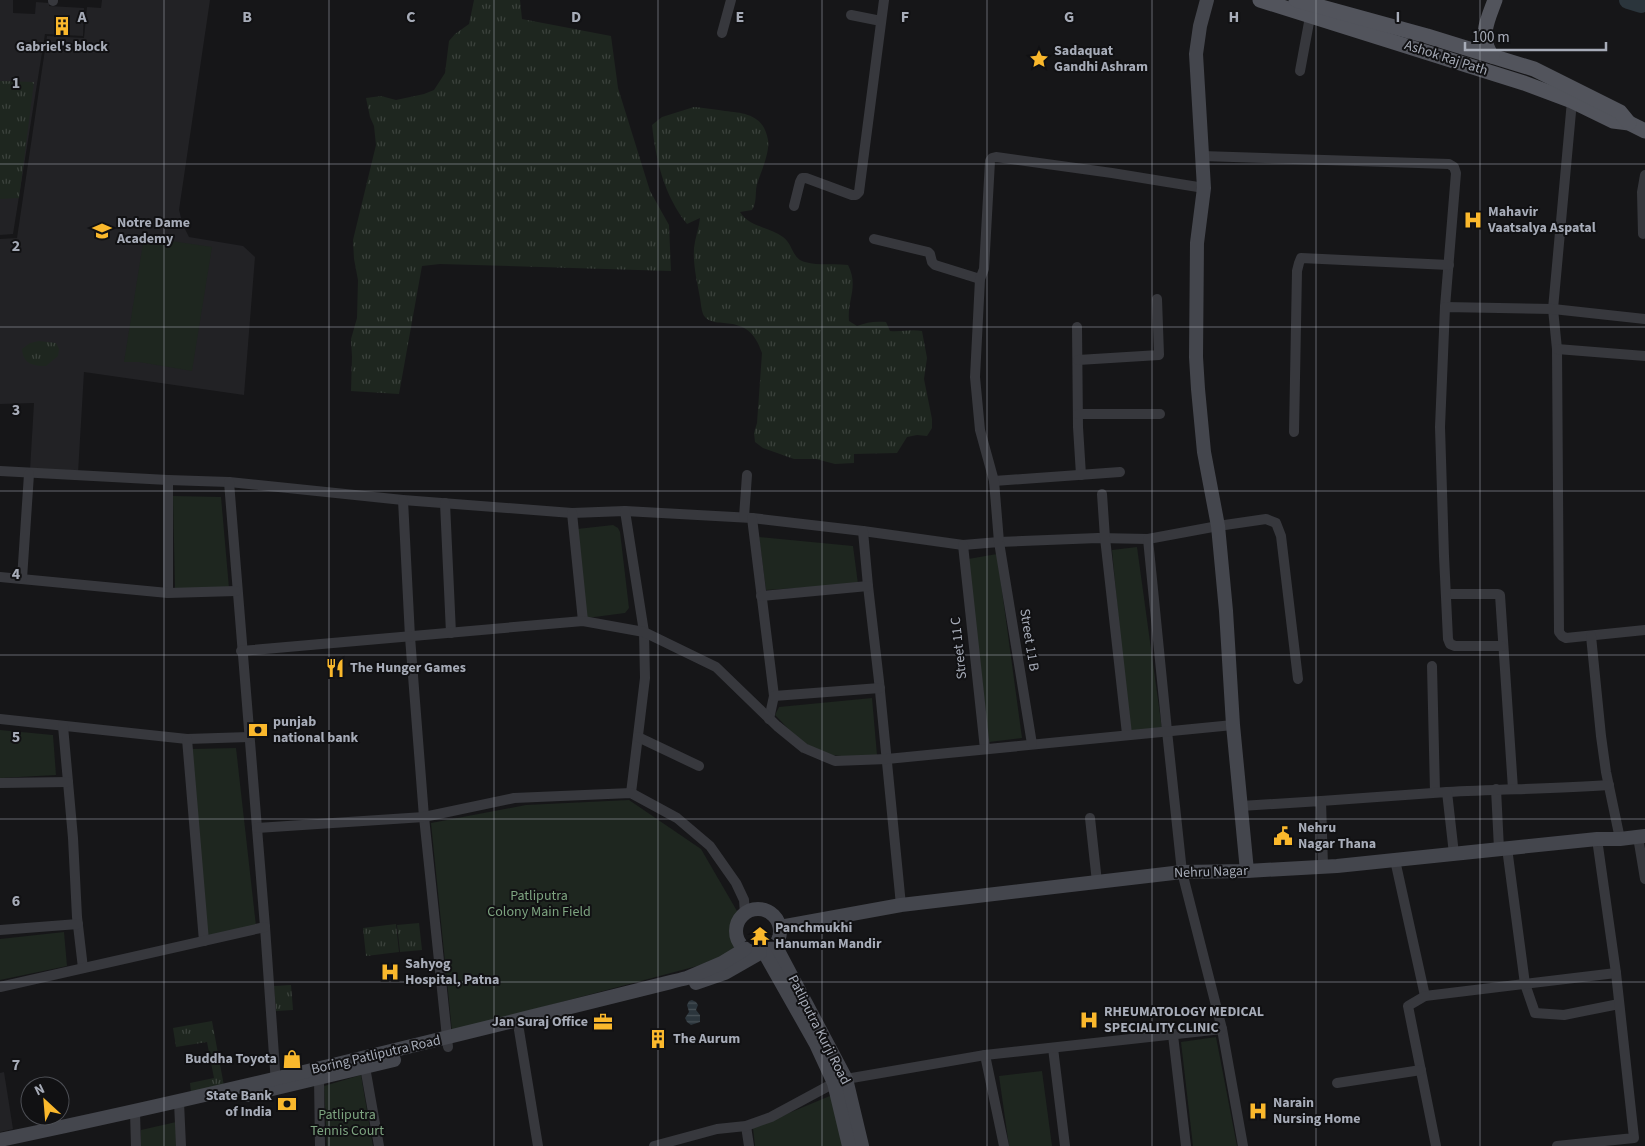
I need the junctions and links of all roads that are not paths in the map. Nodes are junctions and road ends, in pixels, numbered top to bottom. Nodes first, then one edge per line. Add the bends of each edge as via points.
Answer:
1 (731, 0) edge
2 (884, 0) edge
3 (1206, 0) edge
4 (1260, 0) edge
5 (1296, 0) edge
6 (1496, 0) edge
7 (851, 15) dead end
8 (1310, 17) junction
9 (881, 20) junction
10 (1485, 24) junction
11 (722, 33) dead end
12 (1455, 44) junction
13 (1492, 56) junction
14 (1300, 71) dead end
15 (1572, 101) junction
16 (1629, 123) junction
17 (1645, 131) edge
18 (1202, 156) junction
19 (1645, 175) edge
20 (1204, 188) junction
21 (794, 206) dead end
22 (1643, 234) dead end
23 (874, 239) dead end
24 (1449, 265) junction
25 (980, 279) junction
26 (1157, 299) dead end
27 (1446, 307) junction
28 (1553, 309) junction
29 (1645, 320) edge
30 (1077, 327) dead end
31 (1557, 349) junction
32 (1645, 356) edge
33 (1078, 360) junction
34 (1078, 414) junction
35 (1160, 414) dead end
36 (1294, 432) dead end
37 (0, 471) edge
38 (1120, 472) dead end
39 (29, 474) junction
40 (747, 475) dead end
41 (1081, 475) junction
42 (168, 480) junction
43 (994, 481) junction
44 (228, 482) junction
45 (1102, 494) dead end
46 (403, 500) junction
47 (445, 503) junction
48 (625, 511) junction
49 (572, 513) junction
50 (748, 518) junction
51 (1218, 526) junction
52 (863, 531) junction
53 (1105, 538) junction
54 (1148, 540) junction
55 (999, 542) junction
56 (963, 545) junction
57 (0, 577) edge
58 (22, 579) junction
59 (868, 586) junction
60 (236, 591) junction
61 (168, 593) junction
62 (1446, 594) junction
63 (762, 596) junction
64 (584, 621) junction
65 (1645, 630) edge
66 (644, 632) junction
67 (451, 633) junction
68 (1591, 636) junction
69 (410, 637) junction
70 (1502, 646) junction
71 (242, 651) junction
72 (1432, 666) dead end
73 (1298, 679) dead end
74 (880, 688) junction
75 (774, 696) junction
76 (0, 719) edge
77 (769, 719) junction
78 (1233, 724) junction
79 (63, 726) junction
80 (1167, 732) junction
81 (1127, 734) junction
82 (249, 737) junction
83 (638, 737) junction
84 (187, 740) junction
85 (1032, 744) junction
86 (985, 748) junction
87 (886, 759) junction
88 (699, 766) dead end
89 (68, 782) junction
90 (0, 783) edge
91 (1609, 785) junction
92 (1513, 789) junction
93 (1496, 790) junction
94 (631, 792) junction
95 (1435, 792) junction
96 (1447, 792) junction
97 (1320, 801) junction
98 (1241, 806) junction
99 (424, 817) junction
100 (1090, 818) dead end
101 (257, 828) junction
102 (1642, 836) edge
103 (1597, 839) junction
104 (1620, 839) junction
105 (1503, 849) junction
106 (1454, 854) junction
107 (1395, 860) junction
108 (1323, 866) junction
109 (1247, 871) junction
110 (1182, 872) junction
111 (1645, 879) edge
112 (1097, 882) junction
113 (901, 905) junction
114 (745, 914) junction
115 (78, 924) junction
116 (265, 927) junction
117 (780, 927) junction
118 (0, 930) edge
119 (204, 941) junction
120 (745, 949) junction
121 (766, 950) junction
122 (83, 968) junction
123 (1616, 973) junction
124 (1525, 984) junction
125 (0, 986) edge
126 (1425, 996) junction
127 (615, 1001) junction
128 (1620, 1004) junction
129 (1222, 1029) junction
130 (519, 1030) junction
131 (1173, 1034) junction
132 (448, 1043) junction
133 (1053, 1048) junction
134 (985, 1055) junction
135 (365, 1067) junction
136 (1421, 1070) junction
137 (319, 1078) junction
138 (840, 1081) junction
139 (276, 1083) junction
140 (1337, 1083) dead end
141 (179, 1106) junction
142 (135, 1116) junction
143 (746, 1126) junction
144 (0, 1140) edge
145 (16, 1146) edge
146 (136, 1146) edge
147 (181, 1146) edge
148 (320, 1146) edge
149 (380, 1146) edge
150 (538, 1146) edge
151 (654, 1146) edge
152 (749, 1146) edge
153 (849, 1146) edge
154 (862, 1146) edge
155 (1004, 1146) edge
156 (1065, 1146) edge
157 (1186, 1146) edge
158 (1243, 1146) edge
159 (1436, 1146) edge
160 (1557, 1146) edge

1 - 11 street
2 - 9 street
3 - 18 street via 1196,54
4 - 8 main road, Ashok Raj Path
5 - 12 main road, Ashok Raj Path
6 - 10 main road
7 - 9 street
8 - 14 street
8 - 15 main road, Ashok Raj Path
9 - 21 street via 859,192 852,195 802,178
10 - 12 main road via 1470,38
10 - 13 main road via 1485,42
12 - 13 main road, Ashok Raj Path
13 - 16 main road, Ashok Raj Path via 1534,69 1620,112
15 - 16 main road, Ashok Raj Path via 1613,121
15 - 28 street
16 - 17 main road, Ashok Raj Path
18 - 20 street
18 - 24 street via 1449,164 1456,173
19 - 22 street
20 - 25 street, Street 11 B via 992,158 988,165 984,269
20 - 51 street via 1198,242 1196,356 1204,452
23 - 25 street via 928,252 935,265
24 - 27 street
24 - 36 street via 1301,258 1297,271
25 - 43 street, Street 11 B via 975,377 980,430
26 - 33 street via 1160,355
27 - 28 street
27 - 62 street via 1440,427
28 - 29 street
28 - 31 street
30 - 33 street
31 - 32 street
31 - 68 street via 1559,632 1566,638
33 - 34 street
34 - 35 street
34 - 41 street
37 - 39 street
38 - 41 street
39 - 42 street
39 - 58 street
40 - 50 street
41 - 43 street
42 - 44 street
42 - 61 street
43 - 55 street, Street 11 B
44 - 46 street
44 - 60 street
45 - 53 street
46 - 47 street
46 - 69 street
47 - 49 street
47 - 67 street
48 - 49 street
48 - 50 street
48 - 66 street
49 - 64 street
50 - 52 street
50 - 63 street
51 - 54 street
51 - 73 street via 1266,519 1279,529
51 - 78 street
52 - 56 street
52 - 59 street
53 - 54 street
53 - 55 street
53 - 81 street
54 - 80 street
55 - 56 street
55 - 85 street, Street 11 B
56 - 86 street, Street 11 C
57 - 58 street
58 - 61 street
59 - 63 street
59 - 74 street
60 - 61 street
60 - 71 street
62 - 70 street via 1450,644
62 - 70 street via 1500,595
63 - 75 street
64 - 66 street
64 - 67 street
65 - 68 street
66 - 77 street via 716,667
66 - 83 street via 645,678
67 - 69 street
68 - 91 street
69 - 71 street
69 - 99 street
70 - 92 street
71 - 82 street
72 - 95 street
74 - 75 street
74 - 87 street
75 - 77 street
76 - 79 street
77 - 87 street via 804,748 835,761
78 - 80 street
78 - 98 street
79 - 84 street
79 - 89 street
80 - 81 street
80 - 110 street
81 - 85 street
82 - 84 street
82 - 101 street
83 - 88 street
83 - 94 street
84 - 119 street
85 - 86 street
86 - 87 street
87 - 113 street
89 - 90 street
89 - 115 street
91 - 92 street
91 - 104 street
92 - 93 street
93 - 96 street
93 - 105 street
94 - 99 street via 514,798
94 - 114 street via 677,818 710,846 736,882 744,900
95 - 96 street
95 - 97 street
96 - 106 street
97 - 98 street
97 - 108 street
98 - 109 street
99 - 101 street
99 - 132 street
100 - 112 street
101 - 116 street
102 - 104 street, Nehru Nagar
102 - 111 street
103 - 104 street, Nehru Nagar
103 - 105 street, Nehru Nagar
103 - 123 street
105 - 106 street, Nehru Nagar
105 - 124 street
106 - 107 street, Nehru Nagar
107 - 108 street, Nehru Nagar
107 - 126 street
108 - 109 street, Nehru Nagar
109 - 110 street, Nehru Nagar
110 - 112 street, Nehru Nagar
110 - 129 street
112 - 113 street, Nehru Nagar
113 - 117 street, Nehru Nagar
114 - 117 street via 752,910 766,910
114 - 120 street via 736,927 736,935
115 - 118 street
115 - 122 street
116 - 119 street
116 - 139 street
117 - 121 street via 779,936
119 - 122 street
120 - 121 street via 752,952
120 - 127 street, Boring Patliputra Road via 687,978
121 - 127 street, Boring Patliputra Road via 713,978
121 - 138 street, Patliputra Kurji Road
122 - 125 street
123 - 124 street
123 - 128 street
124 - 126 street
124 - 128 street via 1535,1013 1564,1015
126 - 136 street via 1408,1006
127 - 130 street, Boring Patliputra Road
127 - 132 street, Boring Patliputra Road
128 - 160 street via 1634,1138
129 - 131 street
129 - 158 street
130 - 132 street, Boring Patliputra Road
130 - 150 street
131 - 133 street
131 - 157 street
132 - 135 street, Boring Patliputra Road
132 - 139 street, Boring Patliputra Road
133 - 134 street
133 - 156 street
134 - 138 street
134 - 155 street
135 - 137 street, Boring Patliputra Road
135 - 149 street
136 - 140 street
136 - 159 street
137 - 139 street, Boring Patliputra Road
137 - 148 street
138 - 143 street via 771,1117
138 - 153 street, Patliputra Kurji Road
138 - 154 street, Patliputra Kurji Road
139 - 141 street, Boring Patliputra Road
141 - 142 street, Boring Patliputra Road
141 - 147 street
142 - 144 street, Boring Patliputra Road
142 - 145 street, Boring Patliputra Road
142 - 146 street
143 - 151 street via 717,1129
143 - 152 street

